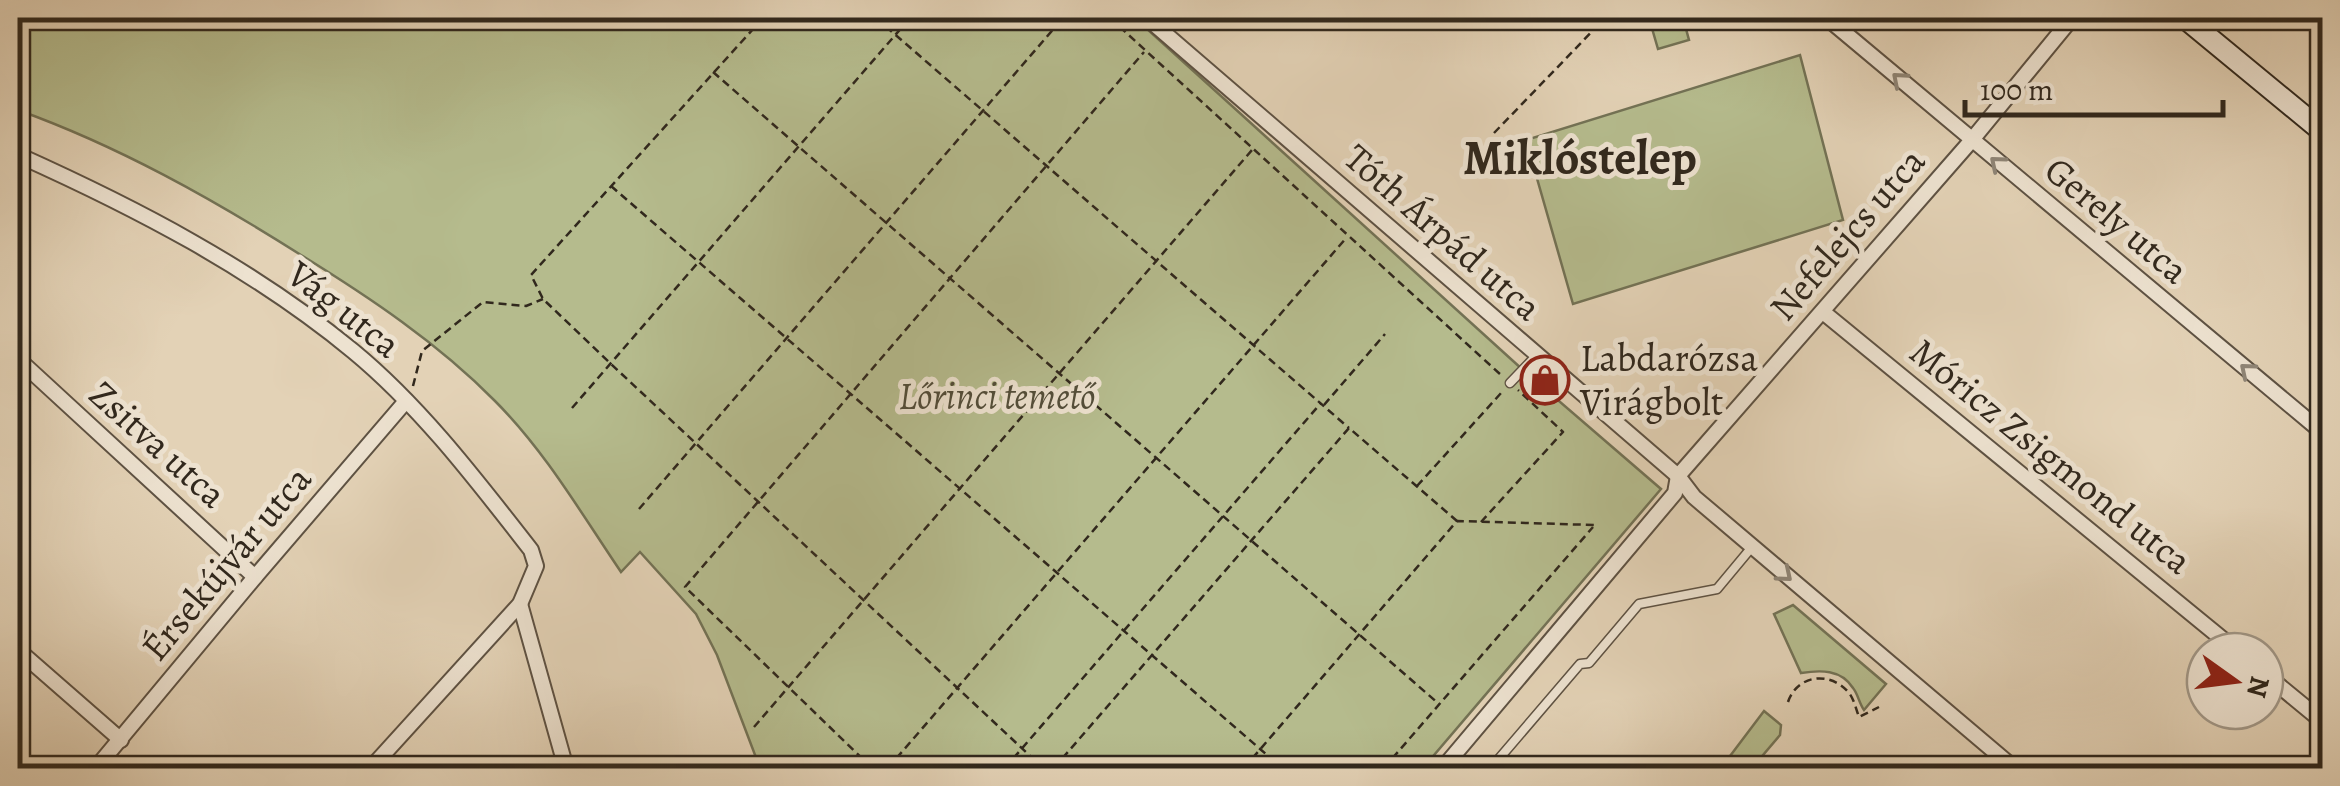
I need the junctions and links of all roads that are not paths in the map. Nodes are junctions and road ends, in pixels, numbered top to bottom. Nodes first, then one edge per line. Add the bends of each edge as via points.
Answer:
1 (1147, 18) edge
2 (1826, 18) edge
3 (2072, 18) edge
4 (2185, 18) edge
5 (2322, 130) edge
6 (1972, 141) junction
7 (18, 154) edge
8 (1823, 312) junction
9 (1536, 356) junction
10 (18, 360) edge
11 (1510, 383) road end
12 (406, 401) junction
13 (2322, 432) edge
14 (1678, 476) junction
15 (1752, 546) junction
16 (255, 576) junction
17 (520, 604) junction
18 (2213, 631) edge
19 (18, 650) edge
20 (2285, 690) edge
21 (2322, 721) edge
22 (121, 740) junction
23 (96, 768) edge
24 (371, 768) edge
25 (566, 768) edge
26 (1443, 768) edge
27 (1490, 768) edge
28 (2014, 768) edge

1 - 9 street, Tóth Árpád utca
6 -> 2 street, Gerely utca
3 - 6 street, Nefelejcs utca
4 - 5 main road
6 - 8 street, Nefelejcs utca
13 -> 6 street, Gerely utca
7 - 12 street, Vág utca via 201,246 353,351
8 - 14 street, Nefelejcs utca
8 - 18 street, Móricz Zsigmond utca
9 - 11 lane
9 - 14 street, Tóth Árpád utca
10 - 16 street, Zsitva utca
12 - 16 street, Érsekújvár utca
12 - 17 street, Vág utca via 531,550 536,566
14 - 15 street, Tóth Árpád utca
14 - 26 street, Nefelejcs utca via 1674,493
15 - 27 lane via 1716,589 1639,604
15 -> 28 street, Tóth Árpád utca
16 - 22 street, Érsekújvár utca
17 - 24 street
17 - 25 street
19 - 22 street
20 - 21 street
22 - 23 street, Érsekújvár utca

